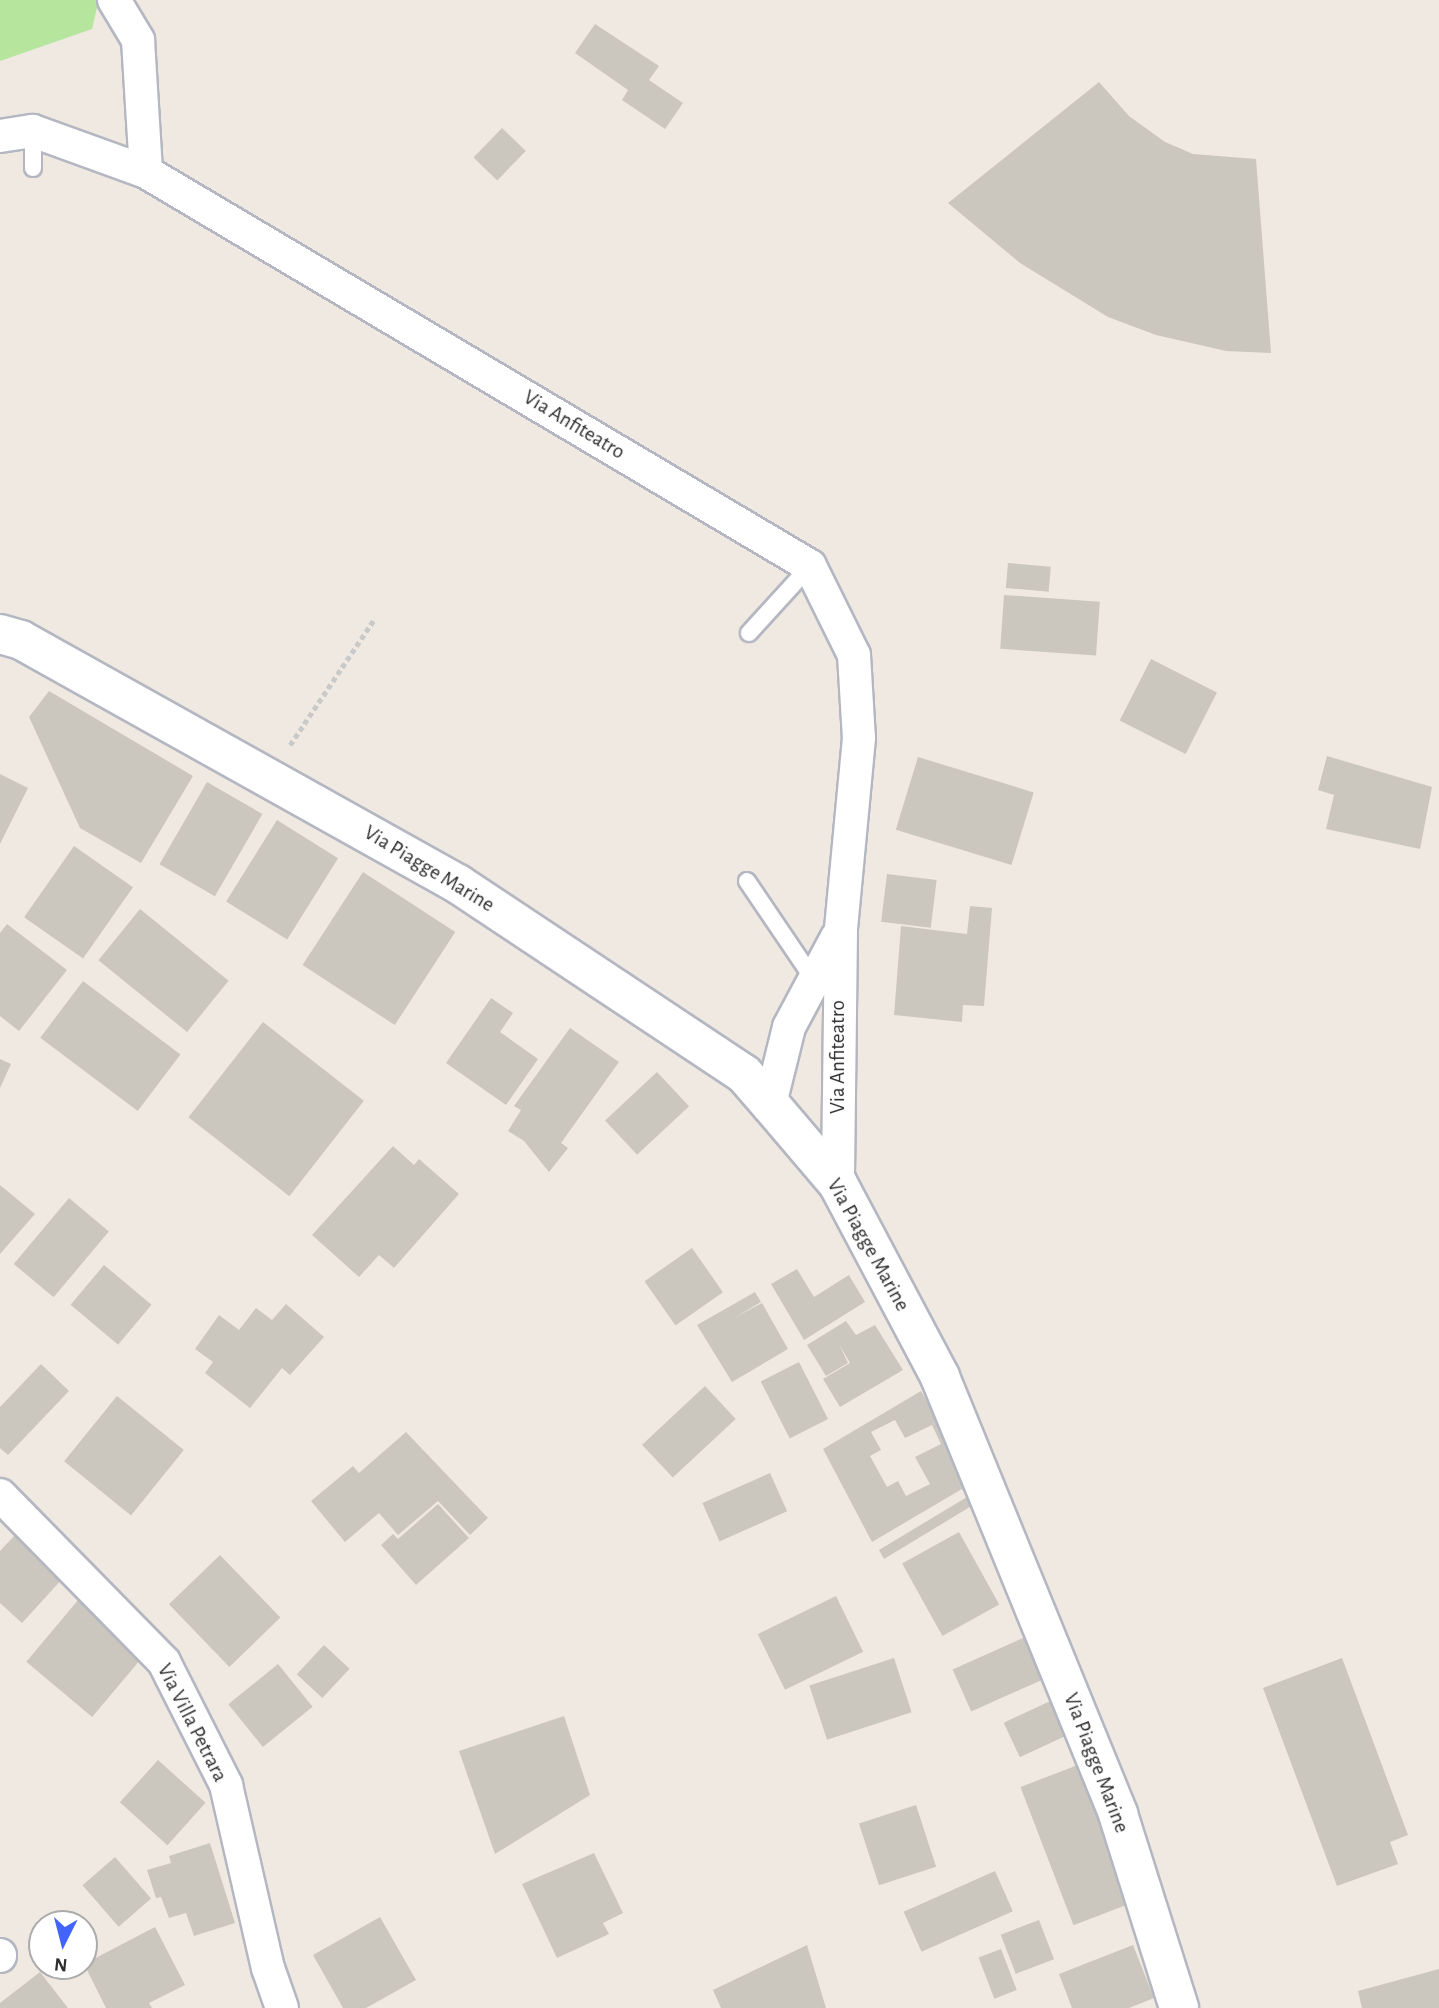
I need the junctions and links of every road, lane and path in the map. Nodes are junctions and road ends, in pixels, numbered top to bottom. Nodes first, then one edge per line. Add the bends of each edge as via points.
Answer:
1 (114, 0) edge
2 (33, 131) junction
3 (0, 136) edge
4 (33, 168) dead end
5 (146, 172) junction
6 (810, 566) junction
7 (375, 618) dead end
8 (750, 633) dead end
9 (0, 634) edge
10 (269, 776) junction
11 (747, 881) dead end
12 (841, 930) junction
13 (814, 980) junction
14 (770, 1104) junction
15 (838, 1184) junction
16 (0, 1495) edge
17 (282, 2008) edge
18 (1179, 2008) edge

1 - 5 street via 138,40
2 - 3 street, Via Anfiteatro
2 - 4 lane
2 - 5 street, Via Anfiteatro
5 - 6 street, Via Anfiteatro
6 - 8 lane
6 - 12 street, Via Anfiteatro via 854,655 859,738
7 - 10 path
9 - 10 street, Via Piagge Marine via 21,640
10 - 14 street, Via Piagge Marine via 458,884 744,1074
11 - 13 lane
12 - 13 street, Via Anfiteatro
12 - 15 street, Via Anfiteatro
13 - 14 street, Via Anfiteatro via 789,1027
14 - 15 street, Via Piagge Marine
15 - 18 street, Via Piagge Marine via 940,1377 1118,1814
16 - 17 street, Via Villa Petrara via 164,1662 226,1785 268,1968

